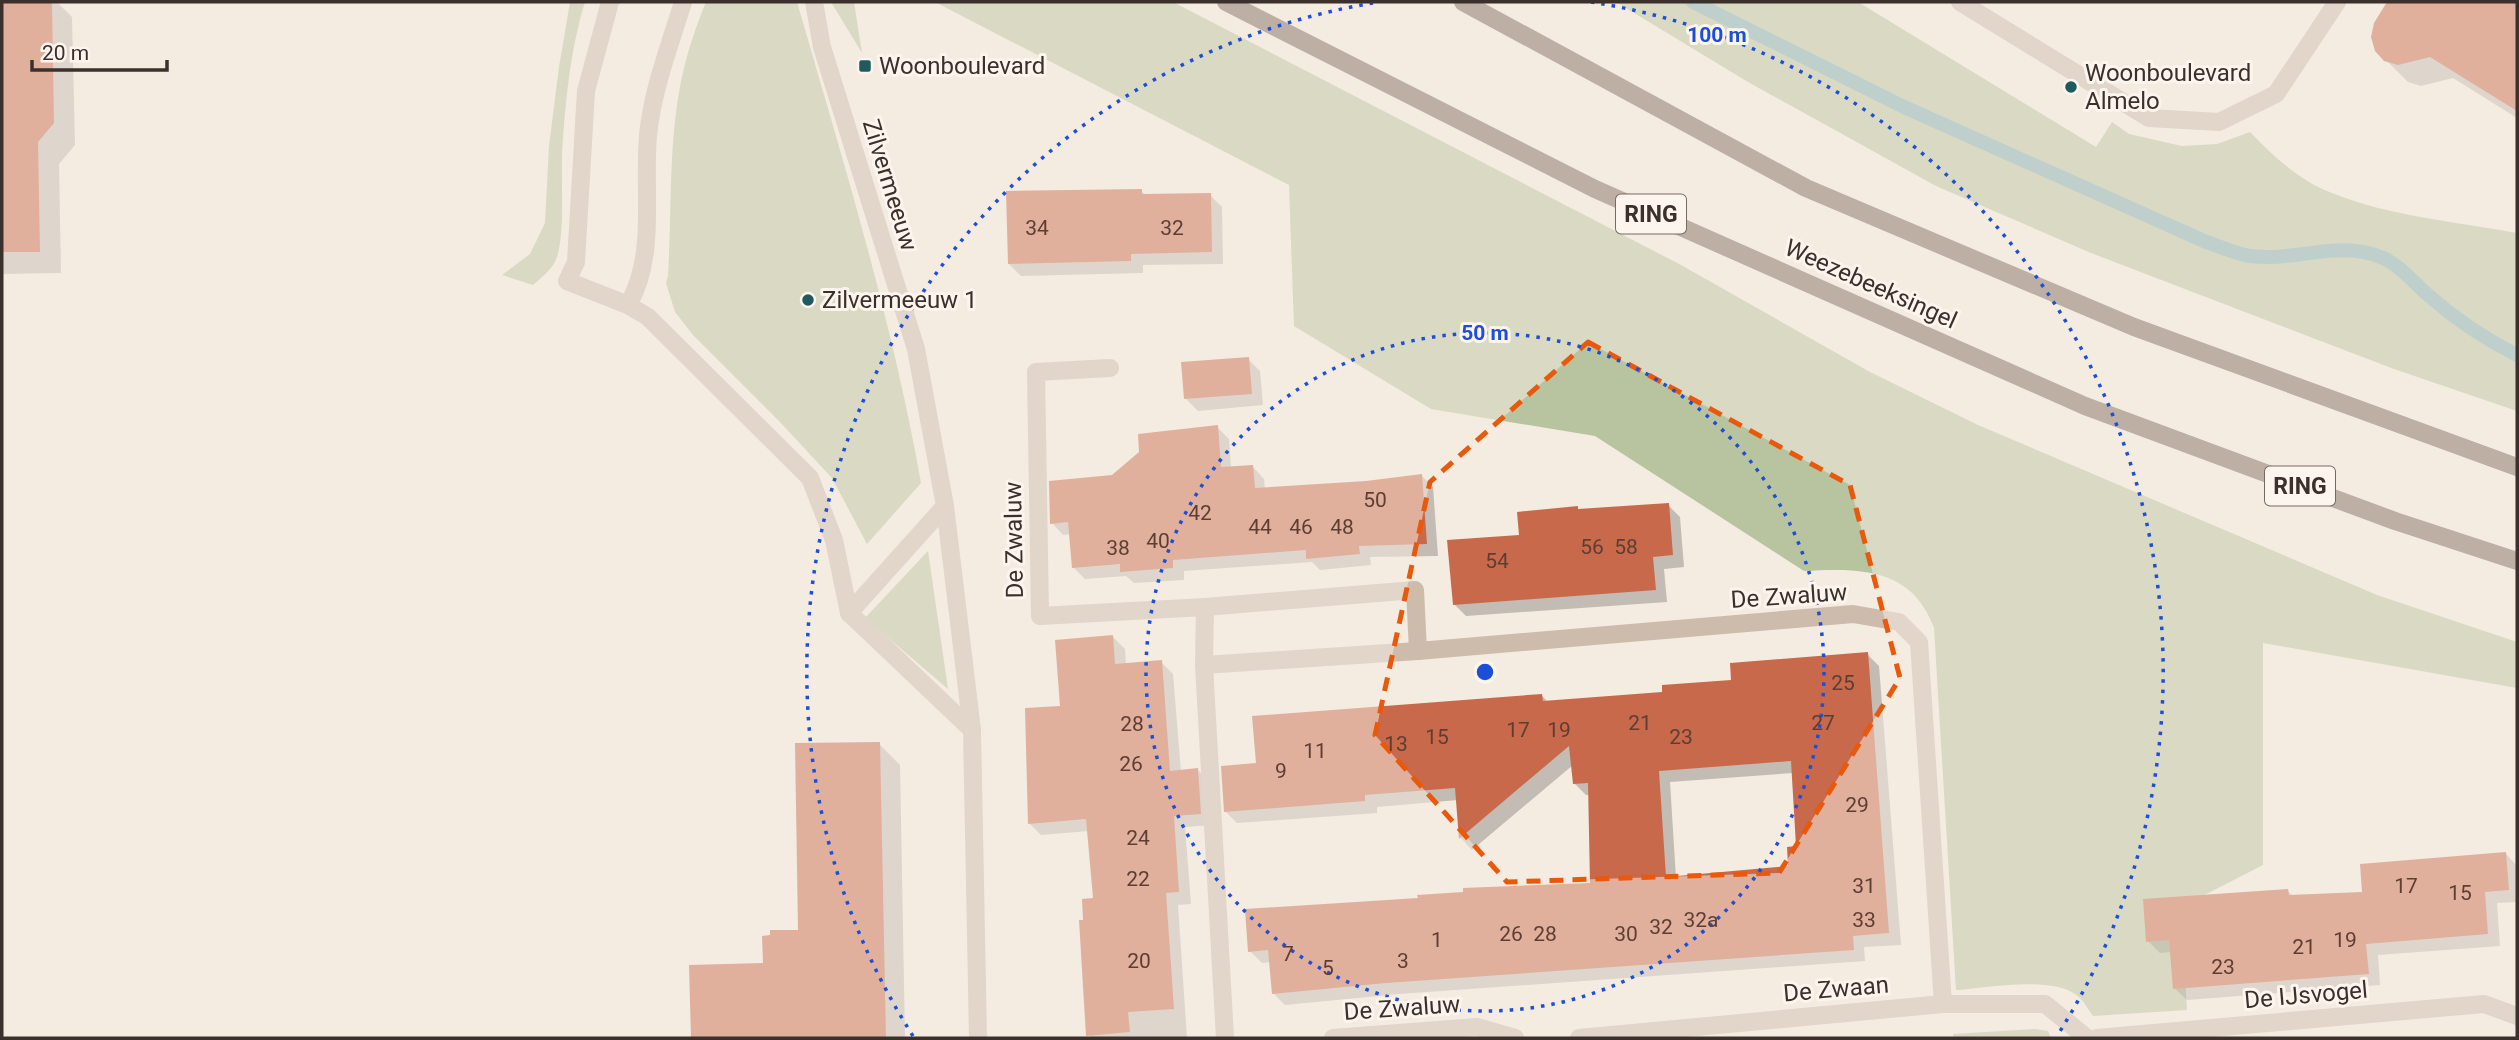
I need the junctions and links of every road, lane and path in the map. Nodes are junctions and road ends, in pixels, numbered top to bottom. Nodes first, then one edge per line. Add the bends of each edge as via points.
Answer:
1 (610, 2) edge
2 (683, 2) edge
3 (814, 2) edge
4 (1226, 2) edge
5 (1464, 2) edge
6 (1960, 2) edge
7 (2337, 2) edge
8 (628, 305) junction
9 (1110, 368) dead end
10 (2517, 467) edge
11 (945, 506) junction
12 (2517, 561) edge
13 (1205, 607) junction
14 (849, 613) junction
15 (1418, 651) junction
16 (1204, 665) junction
17 (972, 730) junction
18 (1943, 1004) junction
19 (2517, 1016) edge
20 (978, 1038) edge
21 (1224, 1038) edge
22 (1333, 1038) edge
23 (1515, 1038) edge
24 (1579, 1038) edge
25 (2087, 1038) edge
26 (2097, 1038) edge

1 - 8 street via 586,91 576,262 567,281
2 - 8 street via 657,86 648,135 644,262
3 - 11 street, Zilvermeeuw via 822,47 916,349
4 - 12 main road, Weezebeeksingel / RING via 1595,189 2085,406 2395,521
5 - 10 main road via 1806,188 2134,327
6 - 7 street via 2149,118 2219,122 2276,94
8 - 14 street via 648,317 810,478 834,540
9 - 13 street, De Zwaluw via 1036,372 1040,616
11 - 14 street
11 - 17 street, Zilvermeeuw
13 - 15 street, De Zwaluw via 1415,590
13 - 16 street
14 - 17 street
15 - 16 street, De Zwaluw
15 - 18 street, De Zwaluw via 1853,614 1899,622 1919,642
16 - 21 street
17 - 20 street, Zilvermeeuw
18 - 24 street, De Zwaan
18 - 25 street, De Zwaan via 2045,1004
19 - 26 street, De IJsvogel via 2484,1004
22 - 23 street, De Zwaluw via 1478,1027

